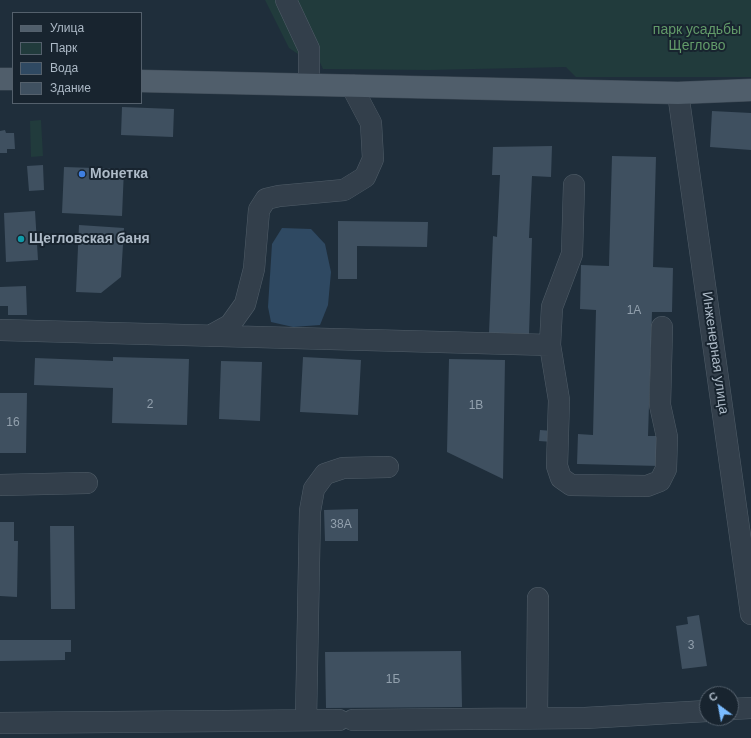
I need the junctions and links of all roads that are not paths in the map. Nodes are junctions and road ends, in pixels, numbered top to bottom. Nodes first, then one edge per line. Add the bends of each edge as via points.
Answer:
1 (286, 0) edge
2 (0, 79) edge
3 (12, 79) edge
4 (142, 81) edge
5 (309, 84) junction
6 (351, 85) junction
7 (751, 90) edge
8 (678, 93) junction
9 (574, 185) dead end
10 (662, 327) dead end
11 (0, 330) edge
12 (210, 336) junction
13 (550, 345) junction
14 (388, 467) dead end
15 (87, 483) dead end
16 (0, 485) edge
17 (538, 598) dead end
18 (751, 614) edge
19 (751, 708) edge
20 (739, 709) edge
21 (699, 711) edge
22 (537, 718) junction
23 (306, 720) junction
24 (0, 723) edge

1 - 5 street via 309,49
2 - 3 main road
4 - 5 main road
5 - 6 main road
6 - 8 main road
6 - 12 street via 370,123 373,159 365,177 344,190 266,199 259,210 254,269 245,304 230,324
7 - 8 main road
8 - 18 street, Инженерная улица
9 - 13 street via 572,254 552,307
10 - 13 street via 660,405 667,437 666,469 660,482 647,486 571,484 560,478 557,466 559,400
11 - 12 street
12 - 13 street
14 - 23 street via 343,468 325,474 314,489 310,511
15 - 16 street
17 - 22 street
19 - 20 street
21 - 22 street
22 - 23 street
23 - 24 street

